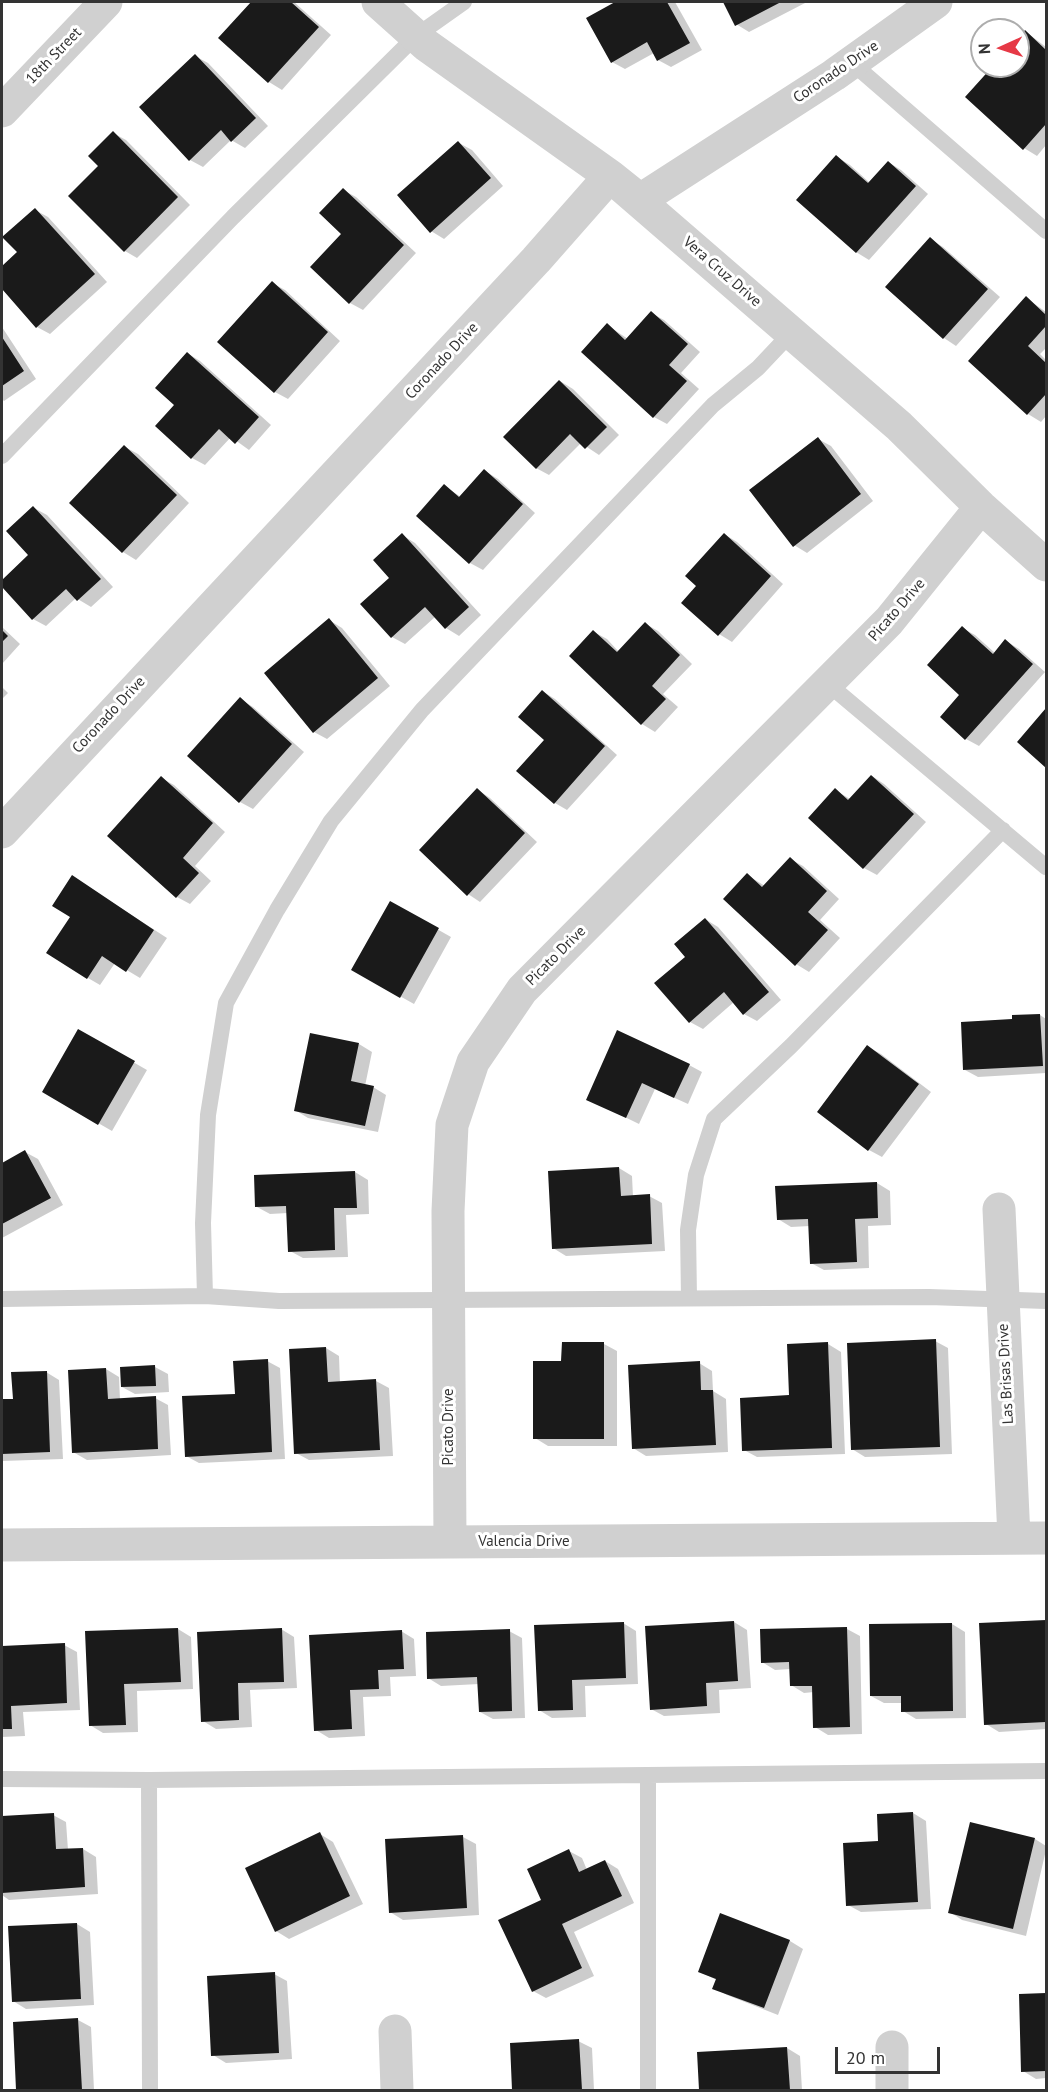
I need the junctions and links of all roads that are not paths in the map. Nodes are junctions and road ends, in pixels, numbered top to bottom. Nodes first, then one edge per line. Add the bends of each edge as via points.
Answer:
1 (106, 2) edge
2 (378, 2) edge
3 (464, 2) edge
4 (936, 2) edge
5 (416, 36) junction
6 (851, 62) junction
7 (2, 111) edge
8 (610, 176) junction
9 (1047, 231) edge
10 (792, 332) junction
11 (2, 456) edge
12 (981, 507) junction
13 (1047, 565) edge
14 (827, 683) junction
15 (1003, 830) junction
16 (2, 832) edge
17 (1047, 867) edge
18 (999, 1209) dead end
19 (205, 1296) junction
20 (689, 1298) junction
21 (2, 1299) edge
22 (449, 1300) junction
23 (1003, 1300) junction
24 (1047, 1301) edge
25 (1047, 1538) edge
26 (1014, 1539) junction
27 (450, 1542) junction
28 (2, 1545) edge
29 (1047, 1771) edge
30 (648, 1775) junction
31 (2, 1779) edge
32 (149, 1780) junction
33 (395, 2031) dead end
34 (892, 2047) dead end
35 (150, 2091) edge
36 (397, 2091) edge
37 (648, 2091) edge
38 (892, 2091) edge

1 - 7 street, 18th Street
2 - 5 street, Vera Cruz Drive
3 - 5 lane
4 - 6 street, Coronado Drive
5 - 8 street, Vera Cruz Drive
5 - 11 lane via 233,217
6 - 8 street, Coronado Drive via 640,200
6 - 9 lane
8 - 10 street, Vera Cruz Drive
8 - 16 street, Coronado Drive
10 - 12 street, Vera Cruz Drive via 899,426
10 - 19 lane via 758,368 713,405 422,710 331,820 226,1003 208,1115 203,1223
12 - 13 street, Vera Cruz Drive
12 - 14 street, Picato Drive via 889,621
14 - 15 lane
14 - 22 street, Picato Drive via 522,990 473,1062 452,1125
15 - 17 lane
15 - 20 lane via 714,1119 696,1175 688,1230
18 - 23 street, Las Brisas Drive
19 - 21 lane
19 - 22 lane via 279,1301
20 - 22 lane
20 - 23 lane
22 - 27 street, Picato Drive
23 - 24 lane
23 - 26 street, Las Brisas Drive
25 - 26 street, Valencia Drive
26 - 27 street, Valencia Drive
27 - 28 street, Valencia Drive
29 - 30 lane
30 - 32 lane
30 - 37 lane
31 - 32 lane
32 - 35 lane
33 - 36 street
34 - 38 street

